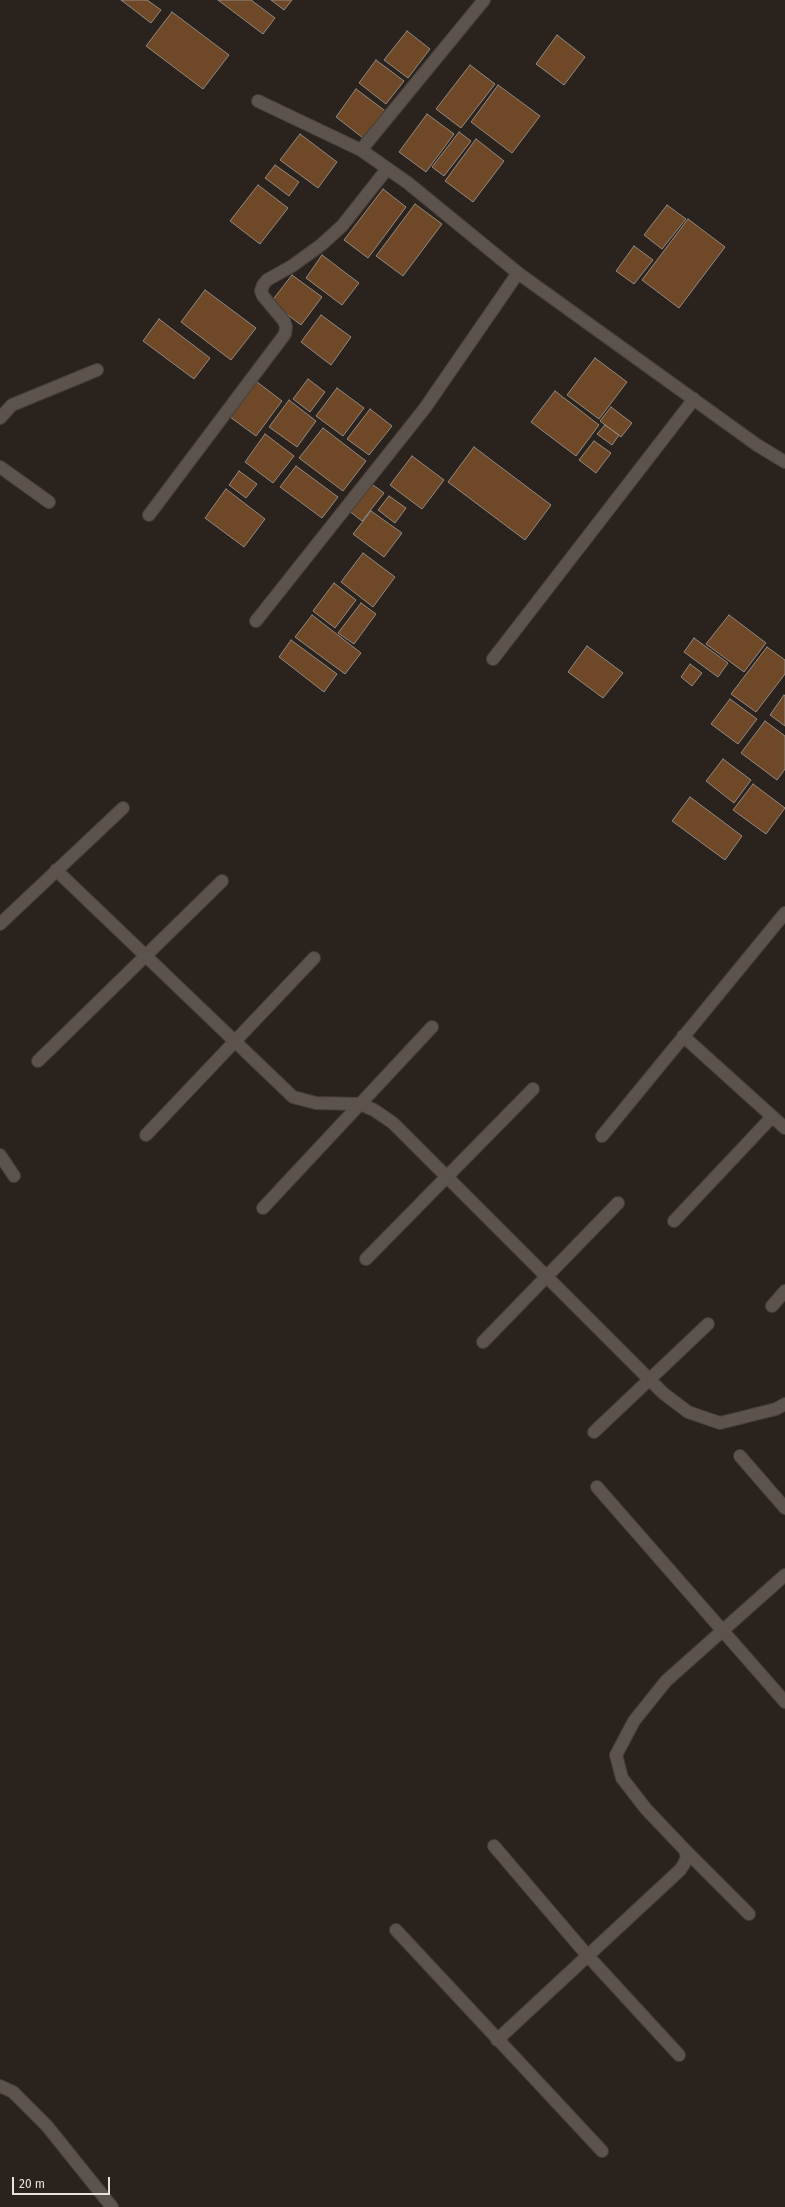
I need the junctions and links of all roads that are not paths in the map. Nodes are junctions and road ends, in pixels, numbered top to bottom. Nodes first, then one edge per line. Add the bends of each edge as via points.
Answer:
1 (484, 0) edge
2 (258, 101) dead end
3 (361, 150) junction
4 (387, 169) junction
5 (518, 273) junction
6 (97, 370) dead end
7 (694, 399) junction
8 (0, 418) edge
9 (785, 462) edge
10 (0, 467) edge
11 (49, 502) dead end
12 (149, 515) dead end
13 (256, 621) dead end
14 (493, 659) dead end
15 (122, 808) dead end
16 (56, 870) junction
17 (222, 880) dead end
18 (785, 913) edge
19 (0, 924) edge
20 (146, 957) junction
21 (314, 958) dead end
22 (432, 1027) dead end
23 (683, 1036) junction
24 (234, 1042) junction
25 (38, 1061) dead end
26 (533, 1089) dead end
27 (360, 1104) junction
28 (772, 1117) junction
29 (785, 1128) edge
30 (146, 1135) dead end
31 (602, 1136) dead end
32 (0, 1155) edge
33 (14, 1176) dead end
34 (446, 1176) junction
35 (618, 1203) dead end
36 (263, 1208) dead end
37 (674, 1220) dead end
38 (366, 1259) dead end
39 (546, 1277) junction
40 (785, 1291) edge
41 (772, 1306) dead end
42 (708, 1324) dead end
43 (483, 1342) dead end
44 (649, 1379) junction
45 (785, 1404) edge
46 (594, 1432) dead end
47 (740, 1456) dead end
48 (597, 1487) dead end
49 (785, 1508) edge
50 (785, 1575) edge
51 (722, 1631) junction
52 (785, 1702) edge
53 (494, 1846) dead end
54 (685, 1850) junction
55 (750, 1914) dead end
56 (396, 1930) dead end
57 (587, 1955) junction
58 (496, 2040) junction
59 (679, 2055) dead end
60 (0, 2086) edge
61 (602, 2151) dead end
62 (112, 2207) edge

1 - 3 street
2 - 3 street
3 - 4 street
4 - 5 street via 408,183
4 - 12 street via 342,226 292,266 263,285 263,296 284,320 285,334
5 - 7 street
5 - 13 street via 425,408
6 - 8 street via 12,405
7 - 9 street
7 - 14 street
10 - 11 street
15 - 16 street
16 - 19 street
16 - 20 street
17 - 20 street
18 - 23 street
20 - 24 street
20 - 25 street
21 - 24 street
22 - 27 street
23 - 28 street
23 - 31 street
24 - 27 street via 293,1098 316,1103
24 - 30 street
26 - 34 street
27 - 34 street via 393,1123
27 - 36 street
28 - 29 street
28 - 37 street
32 - 33 street
34 - 38 street
34 - 39 street
35 - 39 street
39 - 43 street
39 - 44 street
40 - 41 street
42 - 44 street
44 - 45 street via 688,1412 720,1423 776,1409
44 - 46 street
47 - 49 street
48 - 51 street
50 - 51 street
51 - 52 street
51 - 54 street via 666,1681 634,1721 616,1755 622,1778 646,1809
53 - 57 street
54 - 55 street
54 - 57 street via 686,1857 680,1870
56 - 58 street
57 - 58 street
57 - 59 street
58 - 61 street
60 - 62 street via 13,2092 47,2126

